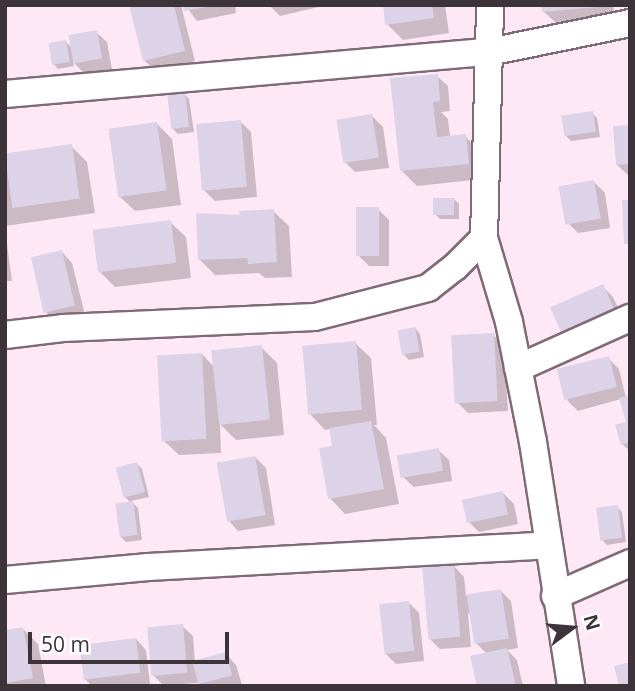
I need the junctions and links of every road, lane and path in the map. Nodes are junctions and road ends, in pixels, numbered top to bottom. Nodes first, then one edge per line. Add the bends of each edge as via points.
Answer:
1 (490, 5) edge
2 (630, 23) edge
3 (489, 52) junction
4 (5, 94) edge
5 (484, 238) junction
6 (630, 318) edge
7 (5, 335) edge
8 (518, 368) junction
9 (548, 545) junction
10 (630, 564) edge
11 (5, 580) edge
12 (555, 596) junction
13 (571, 686) edge

1 - 3 street
2 - 3 street
3 - 4 street
3 - 5 street
5 - 7 street via 428,288 315,317 63,328
5 - 8 street
6 - 8 street
8 - 9 street
9 - 11 street via 148,567
9 - 12 street
10 - 12 street
12 - 13 street

